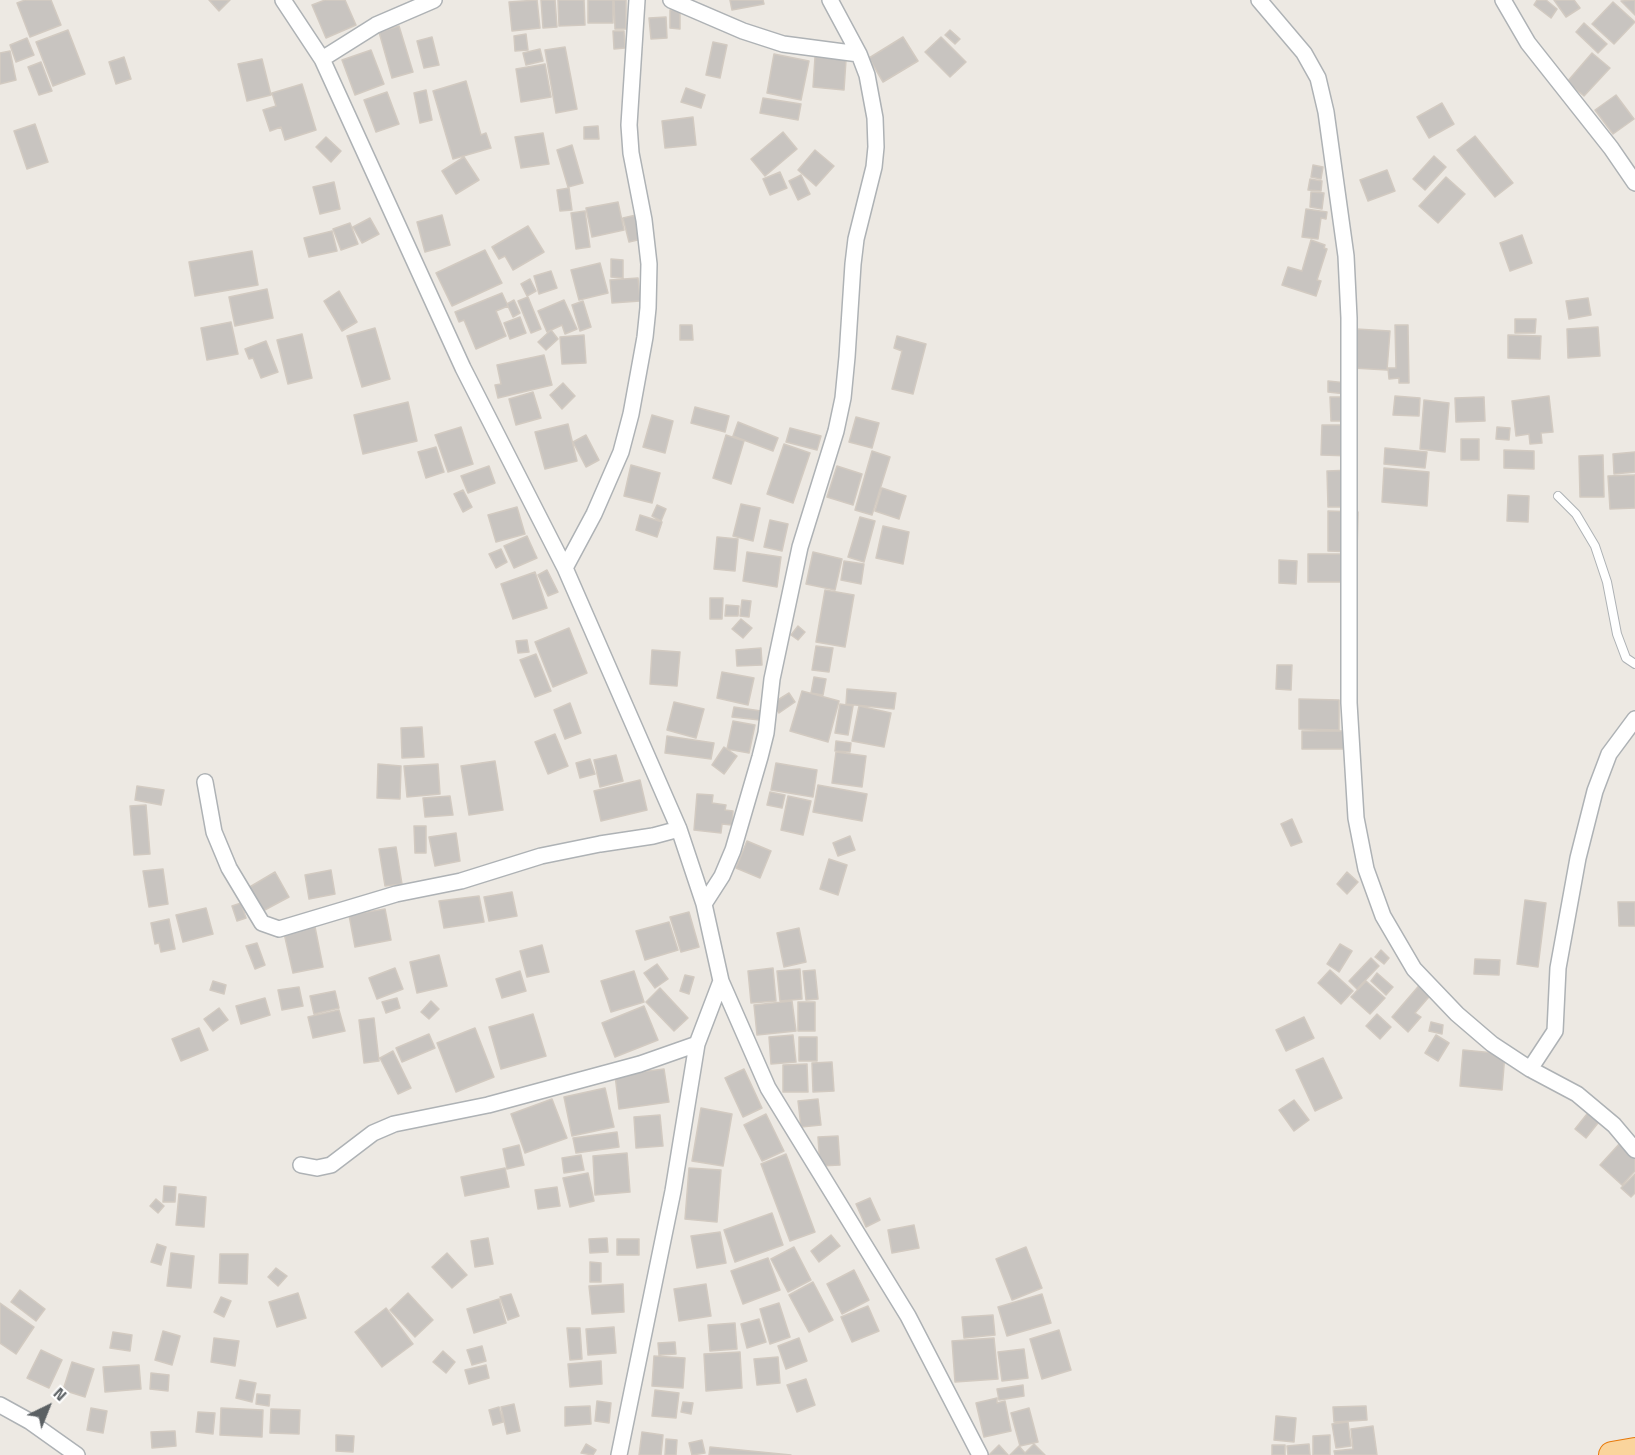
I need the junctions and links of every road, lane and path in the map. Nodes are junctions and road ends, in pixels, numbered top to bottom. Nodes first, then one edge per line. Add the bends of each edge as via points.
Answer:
1 (283, 0) edge
2 (434, 0) edge
3 (637, 0) edge
4 (671, 0) edge
5 (830, 0) edge
6 (1259, 0) edge
7 (1503, 0) edge
8 (859, 54) junction
9 (322, 58) junction
10 (1635, 183) edge
11 (1558, 496) dead end
12 (566, 568) junction
13 (1635, 664) edge
14 (1635, 719) edge
15 (205, 782) dead end
16 (679, 829) junction
17 (704, 904) junction
18 (721, 981) junction
19 (698, 1044) junction
20 (1530, 1069) junction
21 (1635, 1150) edge
22 (301, 1166) dead end
23 (0, 1405) edge
24 (1635, 1451) edge
25 (78, 1455) edge
26 (619, 1455) edge
27 (980, 1455) edge
28 (1612, 1455) edge

1 - 9 street
2 - 9 street via 376,25
3 - 12 street via 629,125 649,264 645,336 621,452
4 - 8 street via 783,44
5 - 8 street
6 - 20 street via 1304,52 1318,78 1346,256 1349,703 1356,818 1366,869 1383,916 1414,969 1466,1022
7 - 10 street via 1528,43
8 - 17 street via 871,95 876,147 854,256 843,398 800,547 760,757 733,850
9 - 12 street via 463,368
11 - 13 lane via 1576,514 1595,546 1617,634 1626,658
12 - 16 street
14 - 20 street via 1609,754 1595,791 1558,968 1556,1031
15 - 16 street via 214,832 229,868 262,923 279,929 541,856
16 - 17 street
17 - 18 street
18 - 19 street
18 - 27 street via 768,1088 908,1316
19 - 22 street via 488,1106 394,1124 373,1133 331,1165
19 - 26 street via 673,1191
20 - 21 street via 1577,1094 1614,1125
23 - 25 street
24 - 28 highway

